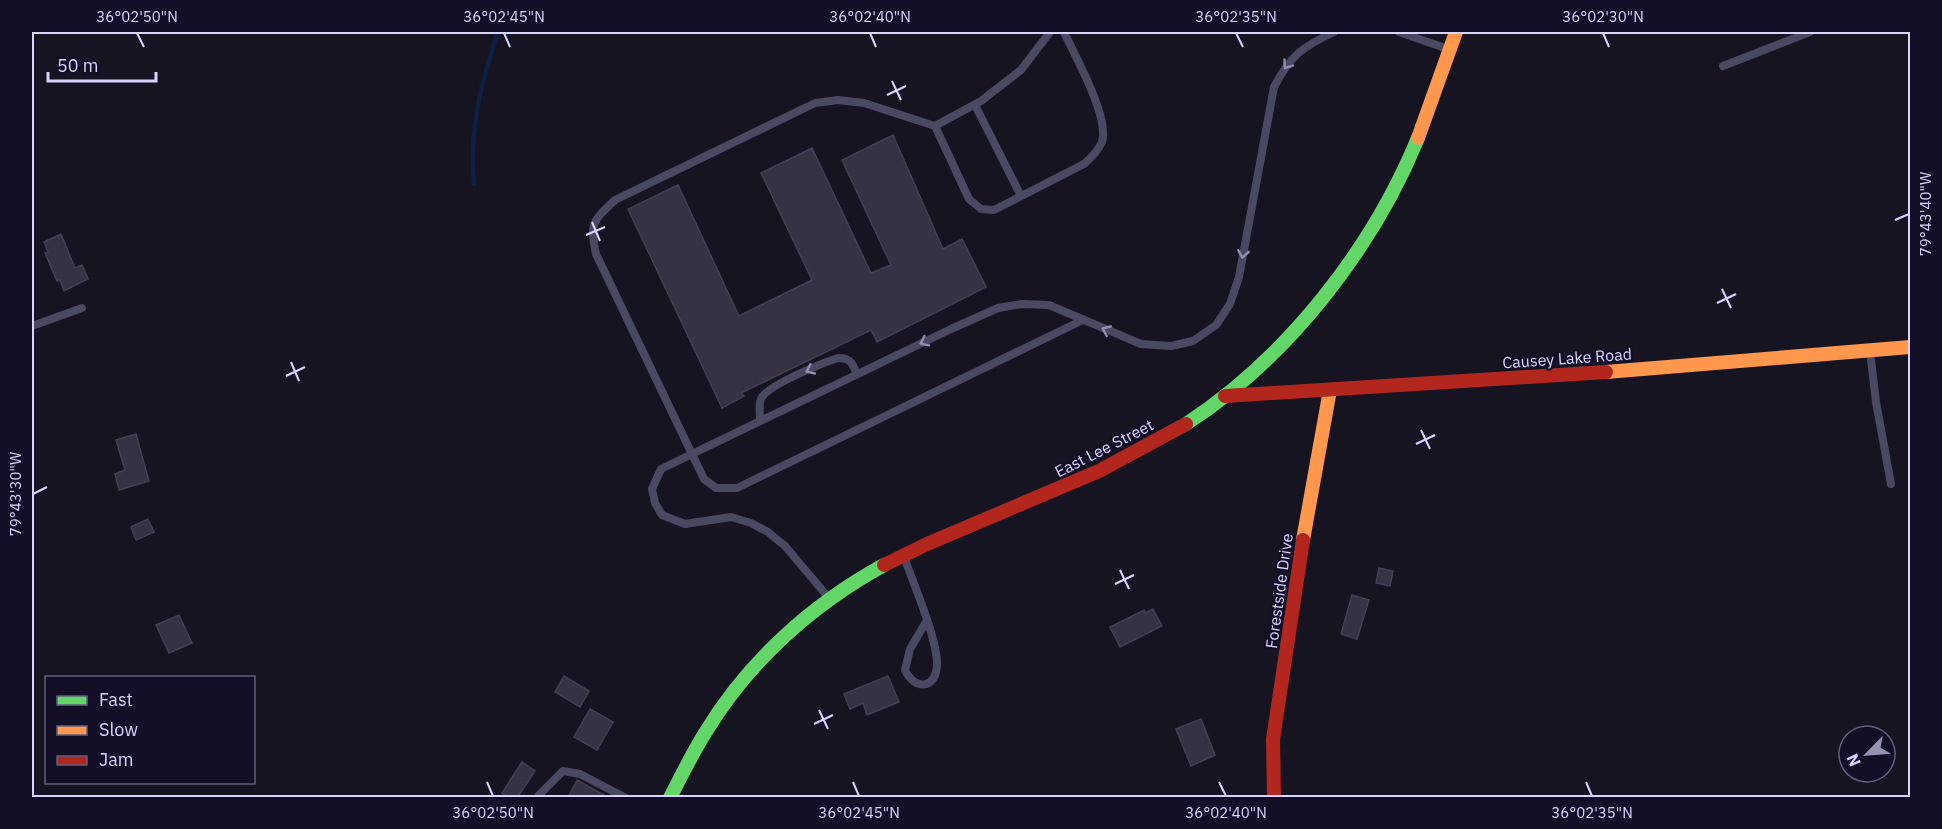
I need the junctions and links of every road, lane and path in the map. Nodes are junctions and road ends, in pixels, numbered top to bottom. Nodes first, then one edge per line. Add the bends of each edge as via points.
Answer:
1 (1050, 32) edge
2 (1064, 32) edge
3 (1334, 32) edge
4 (1399, 32) edge
5 (1456, 32) edge
6 (1810, 32) edge
7 (1450, 50) junction
8 (1723, 66) dead end
9 (975, 105) junction
10 (935, 126) junction
11 (1021, 196) junction
12 (82, 308) dead end
13 (1083, 320) junction
14 (32, 326) edge
15 (1911, 347) edge
16 (1870, 351) junction
17 (857, 374) junction
18 (1330, 390) junction
19 (1225, 396) junction
20 (760, 420) junction
21 (691, 453) junction
22 (1891, 484) dead end
23 (903, 555) junction
24 (830, 599) junction
25 (926, 622) junction
26 (536, 798) edge
27 (626, 798) edge
28 (670, 798) edge
29 (1274, 798) edge

1 - 9 lane via 1021,70
2 - 11 lane via 1103,121 1102,140 1084,164
3 -> 13 lane via 1296,53 1274,87 1239,277 1230,304 1216,325 1193,340 1172,346 1141,344
4 - 7 lane
5 - 7 street, East Lee Street
6 - 8 lane
7 - 19 street, East Lee Street via 1408,160 1357,253 1325,296 1267,359
9 - 10 lane
9 - 11 lane
10 - 11 lane via 969,199 981,209 994,210
10 - 21 lane via 864,103 815,103 615,201 596,218 591,233 596,254
12 - 14 lane
13 -> 17 lane via 1049,305 998,308
13 - 21 lane via 737,488 716,488 704,479
15 - 16 street, Causey Lake Road
16 - 18 street, Causey Lake Road
16 - 22 lane
17 - 20 lane
17 -> 20 lane via 851,360 838,358 783,382 759,402
18 - 19 street, Causey Lake Road
18 - 29 street, Forestside Drive via 1273,740
19 - 23 street, East Lee Street via 1117,463
20 - 21 lane
21 - 24 lane via 661,469 655,480 652,489 662,515 685,524 731,517 751,523 785,546
23 - 24 street, East Lee Street
23 - 25 lane
24 - 28 street, East Lee Street via 774,645 739,684 698,743
25 - 25 lane via 938,662 934,677 920,686 905,670 910,650
26 - 27 lane via 563,771 580,774

